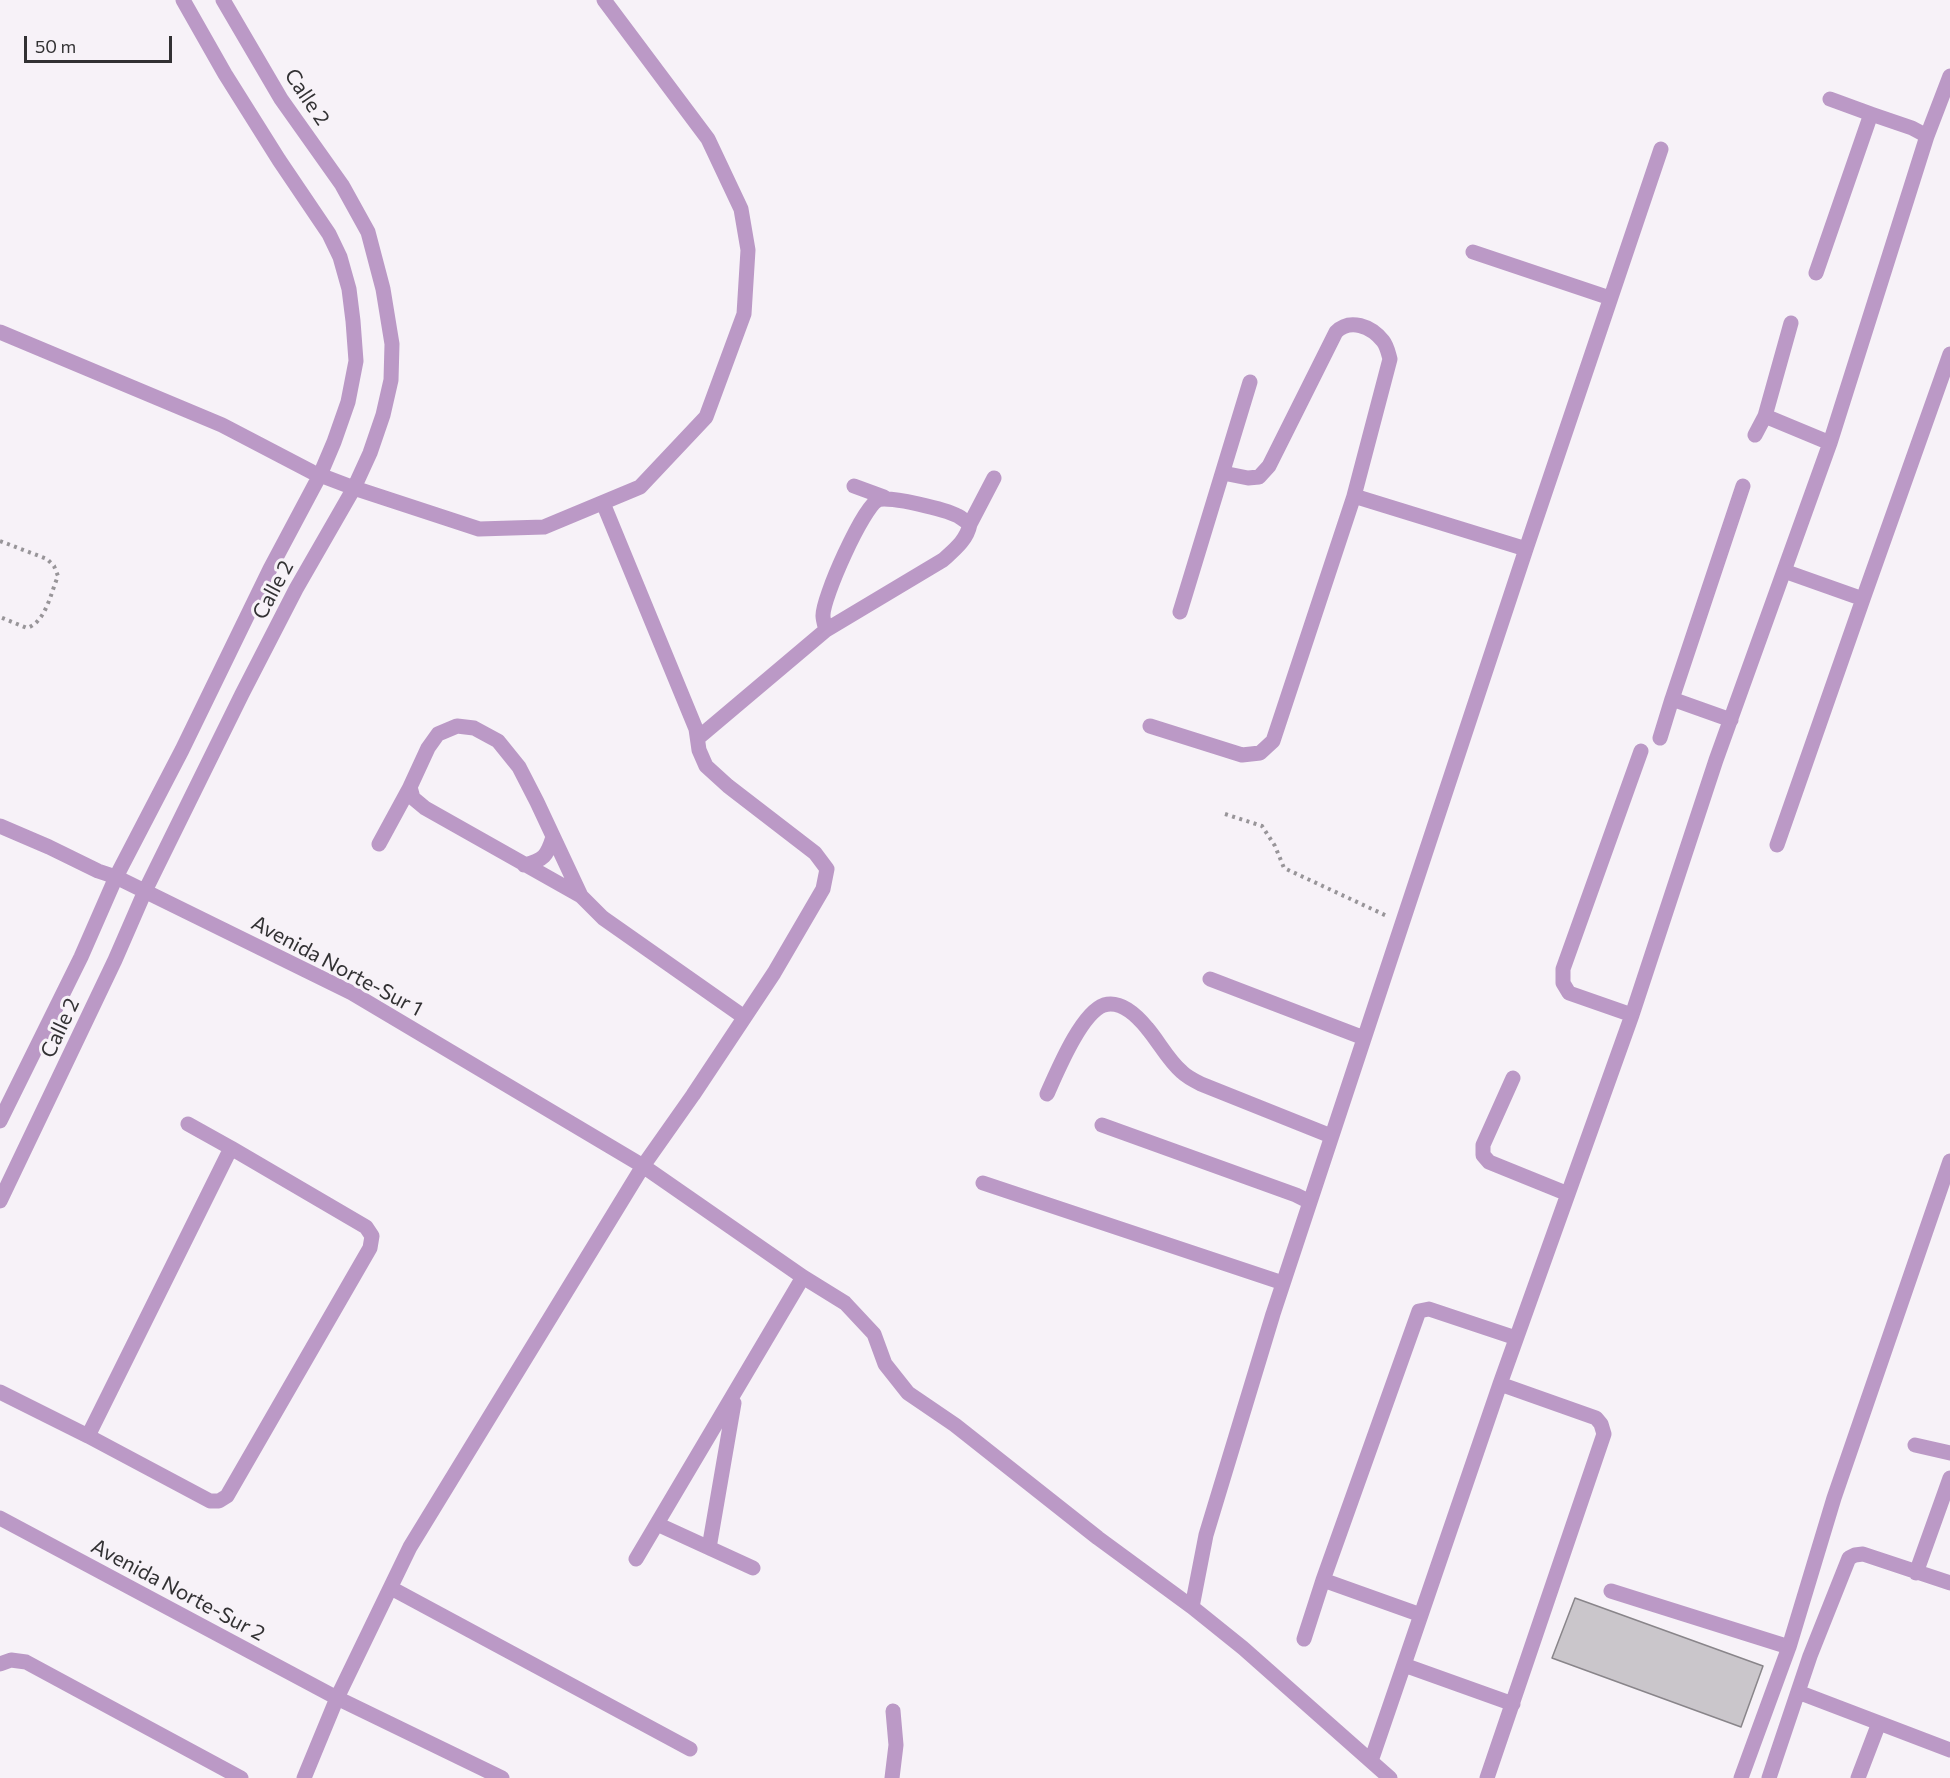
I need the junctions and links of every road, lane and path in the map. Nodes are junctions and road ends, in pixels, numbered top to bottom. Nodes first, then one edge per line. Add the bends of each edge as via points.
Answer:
1 (183, 0) edge
2 (223, 0) edge
3 (604, 0) edge
4 (1950, 76) edge
5 (1830, 99) dead end
6 (1870, 114) junction
7 (1927, 136) junction
8 (1661, 149) dead end
9 (1473, 252) dead end
10 (1816, 273) dead end
11 (1610, 298) junction
12 (1791, 323) dead end
13 (0, 332) edge
14 (1950, 354) edge
15 (1250, 382) dead end
16 (1765, 416) junction
17 (1755, 435) dead end
18 (1830, 443) junction
19 (1223, 473) junction
20 (320, 475) junction
21 (994, 478) dead end
22 (854, 486) dead end
23 (1743, 486) dead end
24 (354, 488) junction
25 (1354, 496) junction
26 (884, 497) junction
27 (603, 503) junction
28 (970, 524) junction
29 (0, 541) edge
30 (1526, 549) junction
31 (1784, 571) junction
32 (1863, 599) junction
33 (1180, 612) dead end
34 (0, 617) edge
35 (826, 630) junction
36 (1672, 699) junction
37 (1731, 720) junction
38 (1150, 726) dead end
39 (698, 738) junction
40 (1660, 738) dead end
41 (1641, 750) dead end
42 (410, 788) junction
43 (1225, 814) dead end
44 (0, 826) edge
45 (553, 837) junction
46 (379, 844) dead end
47 (1777, 845) dead end
48 (525, 865) junction
49 (116, 877) junction
50 (145, 891) junction
51 (581, 896) junction
52 (1401, 923) junction
53 (1210, 979) dead end
54 (1632, 1015) junction
55 (744, 1017) junction
56 (1364, 1038) junction
57 (1513, 1078) dead end
58 (1047, 1094) dead end
59 (0, 1121) edge
60 (189, 1124) dead end
61 (1102, 1125) dead end
62 (1331, 1136) junction
63 (231, 1148) junction
64 (1950, 1161) edge
65 (643, 1166) junction
66 (5, 1179) edge
67 (982, 1183) dead end
68 (1568, 1194) junction
69 (0, 1201) edge
70 (1310, 1202) junction
71 (803, 1277) junction
72 (1283, 1283) junction
73 (1516, 1338) junction
74 (1500, 1384) junction
75 (0, 1392) edge
76 (735, 1393) junction
77 (88, 1436) junction
78 (1916, 1445) dead end
79 (1950, 1453) edge
80 (1950, 1478) edge
81 (0, 1518) edge
82 (657, 1524) junction
83 (709, 1548) junction
84 (636, 1559) dead end
85 (753, 1568) dead end
86 (1916, 1573) junction
87 (1323, 1580) junction
88 (1950, 1583) edge
89 (391, 1588) junction
90 (1611, 1591) dead end
91 (1192, 1607) junction
92 (1421, 1615) junction
93 (1304, 1639) dead end
94 (1789, 1647) junction
95 (0, 1664) edge
96 (1404, 1665) junction
97 (1798, 1692) junction
98 (337, 1698) junction
99 (1513, 1704) junction
100 (893, 1711) dead end
101 (1879, 1723) junction
102 (690, 1749) dead end
103 (1950, 1750) edge
104 (1371, 1761) junction
105 (477, 1772) edge
106 (241, 1778) edge
107 (304, 1778) edge
108 (502, 1778) edge
109 (892, 1778) edge
110 (1390, 1778) edge
111 (1487, 1778) edge
112 (1741, 1778) edge
113 (1769, 1778) edge
114 (1858, 1778) edge

1 - 20 street via 340,257 350,300 356,361 348,402
2 - 24 street, Calle 2 via 281,99 342,185 368,232 392,344 391,380 374,444
3 - 27 street via 708,139 741,209 748,250 744,314 706,417 640,487
4 - 7 street
5 - 6 street
6 - 7 street
6 - 10 street
7 - 18 street
8 - 11 street
9 - 11 street
11 - 30 street
12 - 16 street
13 - 20 street via 222,426
14 - 32 street
15 - 19 street
16 - 17 street
16 - 18 street
18 - 31 street
19 - 25 street via 1259,477 1269,466 1336,332 1342,326 1357,325 1383,341 1390,359
19 - 33 street
20 - 24 street
20 - 49 street
21 - 28 street
22 - 26 street
23 - 36 street
24 - 27 street via 478,529 544,527
24 - 50 street, Calle 2 via 296,589
25 - 30 street
25 - 38 street via 1274,741 1260,753 1242,755
26 - 28 street via 957,515
26 - 35 street via 866,513 844,554 823,615
27 - 39 street
28 - 35 street via 968,534 943,560
29 - 34 path via 47,559 58,576 40,620 33,626 27,628
30 - 52 street
31 - 32 street
31 - 37 street
32 - 47 street
35 - 39 street
36 - 37 street
36 - 40 street
37 - 54 street
39 - 55 street via 706,766 815,853 827,869 823,889
41 - 54 street via 1563,969 1563,983 1569,993
42 - 45 street via 438,734 457,726 474,729 498,741 519,768
42 - 46 street
42 - 48 street via 413,798 425,808
43 - 52 path via 1262,826 1284,868
44 - 49 street, Avenida Norte-Sur 1
45 - 48 street via 545,856
45 - 51 street
48 - 51 street
49 - 50 street, Avenida Norte-Sur 1
49 - 59 street
50 - 65 street, Avenida Norte-Sur 1 via 352,993
50 - 66 street, Calle 2 via 115,960
51 - 55 street via 603,918
52 - 56 street
53 - 56 street
54 - 68 street
55 - 65 street
56 - 62 street
57 - 68 street via 1483,1145 1483,1155 1489,1162
58 - 62 street via 1075,1037 1093,1013 1104,1005 1114,1005 1133,1014 1191,1078
60 - 63 street
61 - 70 street
62 - 70 street
63 - 77 street
63 - 77 street via 366,1227 372,1236 370,1248 227,1496 210,1501
64 - 94 street via 1834,1498
65 - 71 street, Avenida Norte-Sur 1
65 - 89 street via 410,1547
66 - 69 street, Calle 2
67 - 72 street
68 - 73 street
70 - 72 street
71 - 76 street
71 - 91 street, Avenida Norte-Sur 1 via 845,1303 874,1334 885,1364 908,1393
72 - 91 street via 1206,1535
73 - 74 street
73 - 87 street via 1429,1309 1419,1311
74 - 92 street
74 - 99 street via 1596,1418 1604,1434
75 - 77 street
76 - 82 street
76 - 83 street
78 - 79 street
80 - 86 street
81 - 98 street, Avenida Norte-Sur 2
82 - 83 street
82 - 84 street
83 - 85 street
86 - 88 street
86 - 97 street via 1863,1554 1849,1558
87 - 92 street
87 - 93 street
89 - 98 street
89 - 102 street
90 - 94 street
91 - 104 street, Avenida Norte-Sur 1
92 - 96 street
94 - 112 street
95 - 106 street via 11,1660 26,1662
96 - 99 street
96 - 104 street
97 - 101 street
97 - 113 street
98 - 105 street, Avenida Norte-Sur 2
98 - 107 street
99 - 111 street
100 - 109 street via 896,1745
101 - 103 street
101 - 114 street
104 - 110 street, Avenida Norte-Sur 1
105 - 108 street, Avenida Norte-Sur 2

